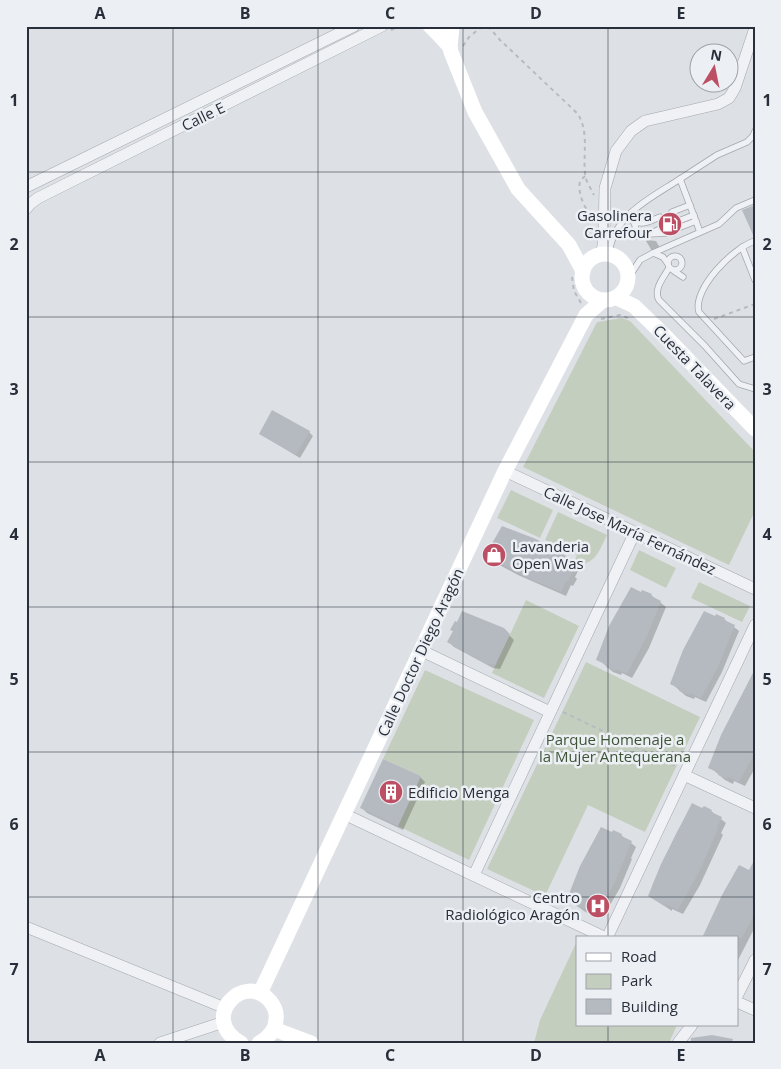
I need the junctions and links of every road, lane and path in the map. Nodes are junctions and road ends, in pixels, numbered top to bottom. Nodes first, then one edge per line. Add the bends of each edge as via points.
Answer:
1 (382, 26) edge
2 (430, 26) edge
3 (452, 26) edge
4 (483, 26) edge
5 (488, 26) edge
6 (348, 28) edge
7 (755, 28) edge
8 (456, 48) junction
9 (755, 132) edge
10 (585, 176) junction
11 (680, 179) junction
12 (26, 187) edge
13 (755, 200) edge
14 (605, 204) junction
15 (690, 205) junction
16 (26, 209) edge
17 (672, 212) dead end
18 (660, 217) dead end
19 (695, 218) junction
20 (625, 219) junction
21 (632, 221) junction
22 (677, 225) dead end
23 (604, 228) junction
24 (665, 230) dead end
25 (700, 232) junction
26 (681, 240) junction
27 (755, 241) edge
28 (569, 245) junction
29 (742, 247) junction
30 (653, 253) junction
31 (603, 254) junction
32 (681, 260) junction
33 (670, 267) junction
34 (582, 271) junction
35 (755, 280) edge
36 (619, 291) junction
37 (588, 294) junction
38 (755, 304) edge
39 (587, 314) junction
40 (707, 321) junction
41 (755, 357) edge
42 (755, 390) edge
43 (755, 396) edge
44 (734, 408) junction
45 (751, 414) dead end
46 (755, 429) edge
47 (505, 471) junction
48 (635, 532) junction
49 (755, 589) edge
50 (755, 625) edge
51 (420, 650) junction
52 (552, 710) junction
53 (685, 773) junction
54 (755, 808) edge
55 (344, 814) junction
56 (474, 875) junction
57 (26, 928) edge
58 (603, 936) edge
59 (608, 936) edge
60 (755, 960) edge
61 (260, 993) junction
62 (738, 1003) edge
63 (755, 1010) edge
64 (225, 1015) junction
65 (691, 1026) edge
66 (274, 1029) junction
67 (160, 1043) edge
68 (241, 1043) edge
69 (259, 1043) edge
70 (311, 1043) edge
71 (678, 1043) edge

1 - 16 street, Calle E via 38,198
2 - 8 street
3 - 8 street
4 - 8 path
5 - 10 path via 578,114 584,131
6 - 12 street, Calle E
7 - 14 street via 729,98 718,104 645,121 631,131 616,151 605,188
8 - 28 street via 461,80 475,112 518,189
9 - 11 lane via 747,142 717,155
10 - 14 path via 597,200
10 - 23 path via 580,181 580,193 592,218
11 - 15 lane
11 - 20 lane via 631,211
13 - 25 lane via 736,208 719,224
14 - 23 street
15 - 17 lane
15 - 19 lane
18 - 21 lane via 642,224
19 - 22 lane
19 - 25 lane
20 - 21 lane
20 - 31 lane
21 - 24 lane via 636,235 640,237
23 - 31 street
25 - 26 lane
26 - 30 lane
26 - 32 lane via 678,245
27 - 29 lane
28 - 31 street
28 - 34 street
29 - 35 lane
29 - 40 lane via 714,273 701,295 698,308
30 - 33 lane via 663,257
30 - 36 lane via 640,260
31 - 34 street via 586,264
31 - 36 street via 616,256 628,269
32 - 33 lane via 679,269
32 - 33 lane via 672,258
32 - 33 lane via 685,275
33 - 42 lane via 657,297 739,384
34 - 37 street
36 - 37 street via 595,298
36 - 39 street, Calle Doctor Diego Aragón
36 - 44 street, Cuesta Talavera
37 - 39 street, Calle Doctor Diego Aragón
38 - 40 path
39 - 47 street, Calle Doctor Diego Aragón
40 - 41 lane via 744,361
42 - 43 lane
44 - 45 lane
44 - 46 street, Cuesta Talavera
47 - 48 street, Calle Jose María Fernández
47 - 51 street, Calle Doctor Diego Aragón
48 - 49 street, Calle Jose María Fernández
48 - 52 street
50 - 53 street
51 - 52 street
51 - 55 street, Calle Doctor Diego Aragón
52 - 53 path
52 - 56 street
53 - 54 street
53 - 59 street
55 - 56 street
55 - 61 street, Calle Doctor Diego Aragón
56 - 58 street
57 - 64 street
60 - 62 street
61 - 64 street via 243,992 235,996
61 - 66 street via 273,1004 276,1012
62 - 63 street
64 - 67 street
64 - 68 street via 227,1031
65 - 71 street
66 - 69 street
66 - 70 street

